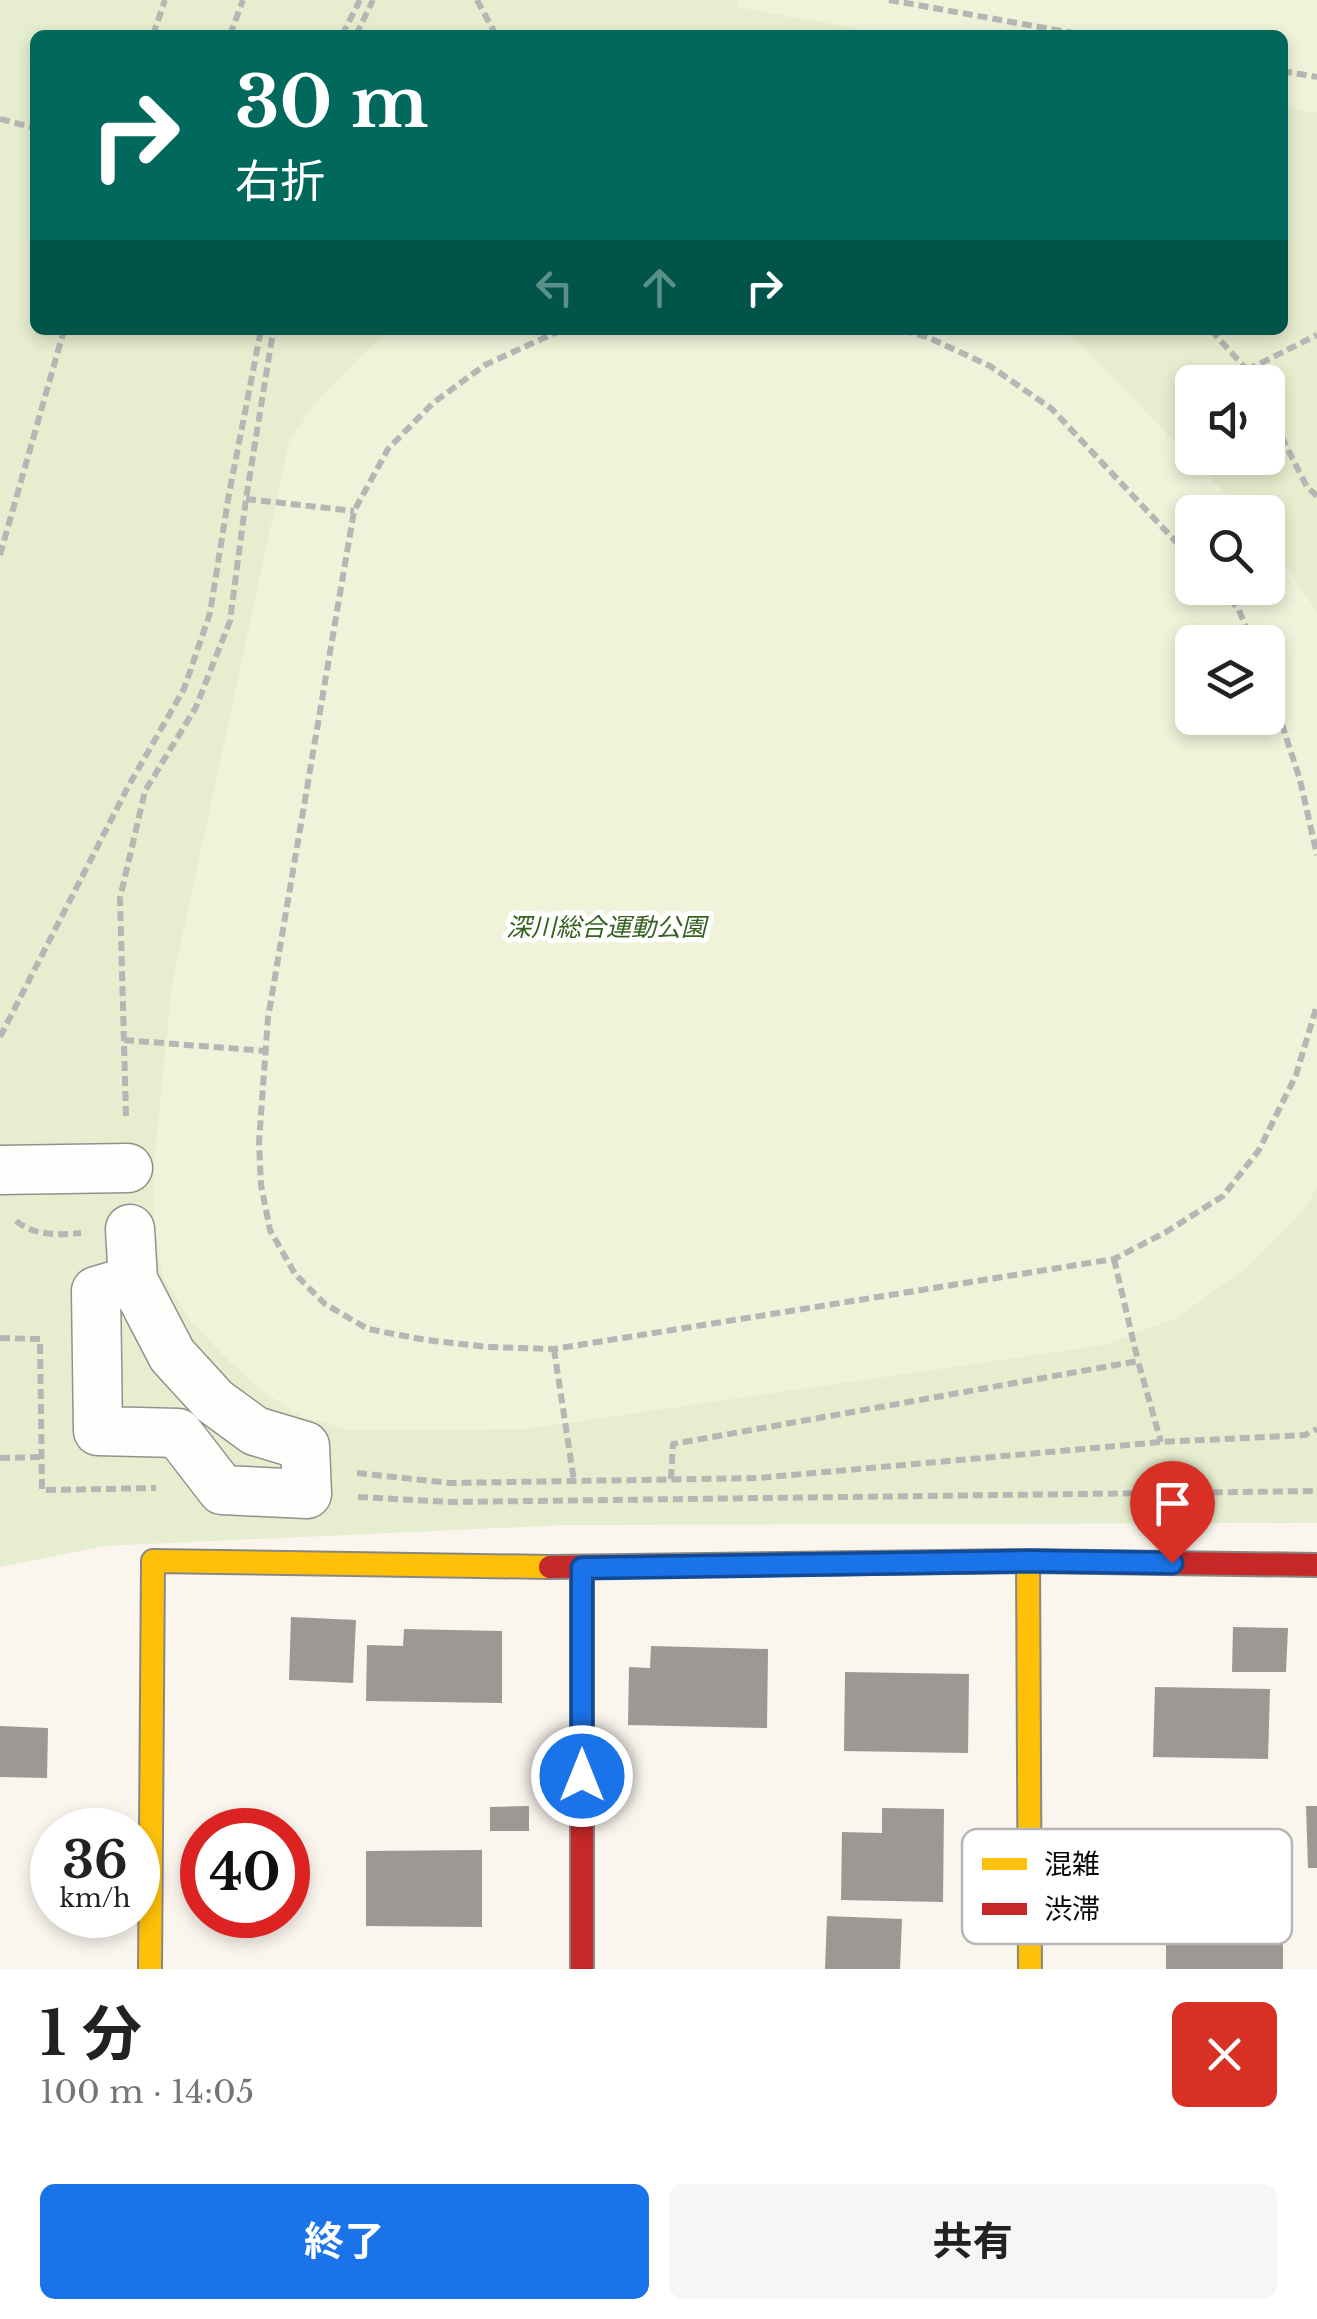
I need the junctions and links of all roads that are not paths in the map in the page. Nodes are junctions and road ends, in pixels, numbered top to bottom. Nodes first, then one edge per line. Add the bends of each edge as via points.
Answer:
1 (128, 1168) road end
2 (2, 1191) edge
3 (130, 1229) road end
4 (133, 1280) junction
5 (1028, 1561) junction
6 (1317, 1565) edge
7 (582, 1568) junction
8 (1029, 1829) edge
9 (1030, 1944) edge
10 (150, 1969) edge
11 (582, 1969) edge
12 (1030, 1969) edge

1 - 2 street
3 - 4 street
4 - 4 street via 96,1291 98,1431 178,1433 222,1490 306,1481 305,1446 255,1431 214,1400 172,1355
5 - 6 street
5 - 7 street
5 - 8 street
7 - 10 street via 154,1561
7 - 11 street
9 - 12 street

